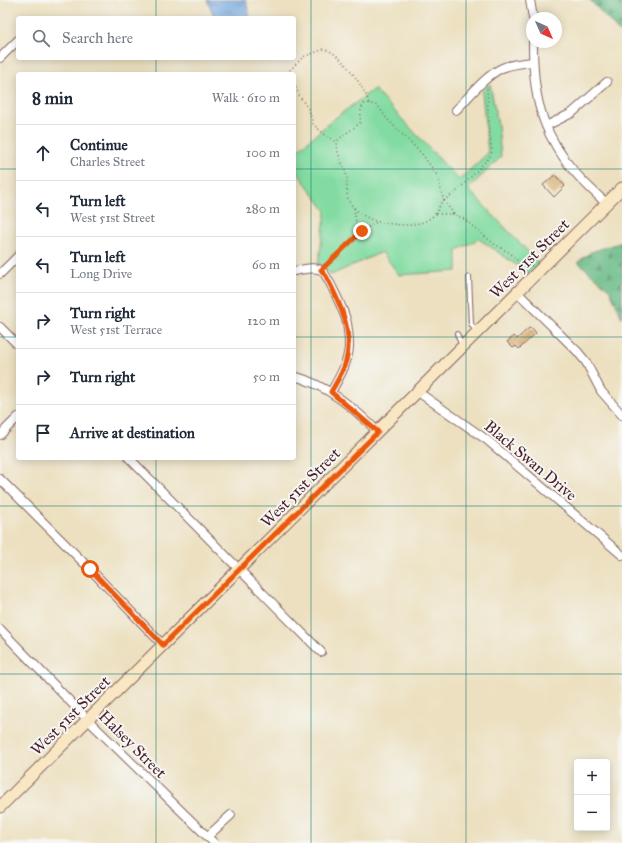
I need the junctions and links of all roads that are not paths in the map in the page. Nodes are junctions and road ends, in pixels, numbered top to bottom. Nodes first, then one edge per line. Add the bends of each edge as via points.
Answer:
1 (530, 0) edge
2 (531, 12) edge
3 (16, 42) edge
4 (532, 48) edge
5 (0, 58) edge
6 (533, 62) junction
7 (607, 82) dead end
8 (456, 110) dead end
9 (546, 126) junction
10 (622, 188) edge
11 (606, 204) junction
12 (16, 258) edge
13 (296, 271) edge
14 (0, 274) edge
15 (469, 277) dead end
16 (517, 292) junction
17 (0, 327) edge
18 (477, 332) junction
19 (457, 334) dead end
20 (16, 343) edge
21 (463, 347) junction
22 (296, 377) edge
23 (331, 392) junction
24 (418, 392) junction
25 (622, 415) edge
26 (16, 419) edge
27 (378, 432) junction
28 (0, 435) edge
29 (131, 460) edge
30 (0, 479) edge
31 (622, 555) edge
32 (240, 569) junction
33 (0, 629) edge
34 (163, 645) junction
35 (321, 652) dead end
36 (88, 720) junction
37 (0, 807) edge
38 (231, 815) dead end
39 (208, 836) junction
40 (214, 843) edge

1 - 2 street
3 - 5 street
4 - 6 street
6 - 8 street via 501,69
6 - 9 street via 535,92
7 - 9 street via 572,113
9 - 11 street via 566,162
10 - 11 street, West 51st Street
11 - 16 street, West 51st Street
12 - 14 street
13 - 23 street via 314,268 323,273 346,320 349,346 345,365
15 - 18 lane via 471,324
16 - 18 street, West 51st Street
16 - 25 street via 578,351 601,391
17 - 20 street
18 - 21 street, West 51st Street
19 - 21 lane
21 - 24 street, West 51st Street
22 - 23 street
23 - 27 street
24 - 27 street, West 51st Street
24 - 31 street, Black Swan Drive via 487,440
26 - 28 street
27 - 32 street, West 51st Street
29 - 32 street
30 - 34 street
32 - 34 street, West 51st Street
32 - 35 street
33 - 36 street, Halsey Street
34 - 36 street, West 51st Street
36 - 37 street, West 51st Street
36 - 39 street, Halsey Street
38 - 39 street
39 - 40 street, Halsey Street

